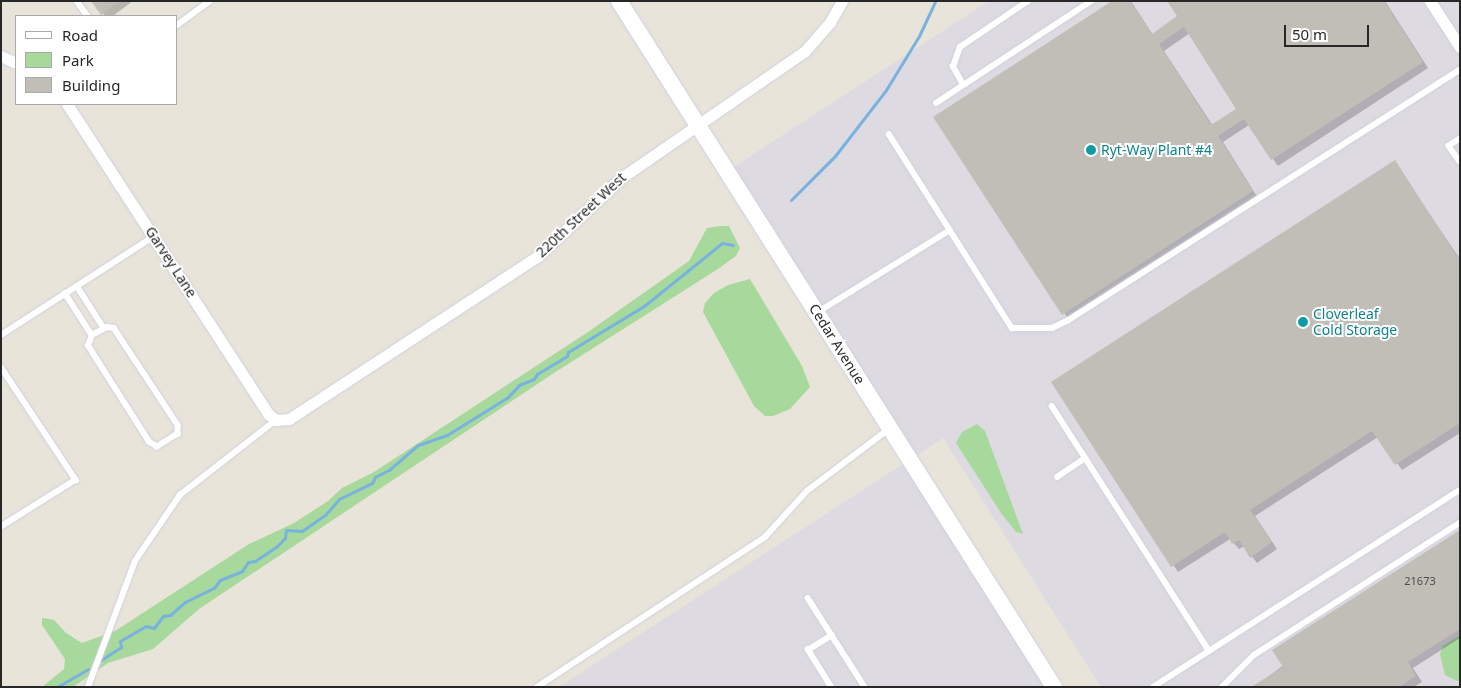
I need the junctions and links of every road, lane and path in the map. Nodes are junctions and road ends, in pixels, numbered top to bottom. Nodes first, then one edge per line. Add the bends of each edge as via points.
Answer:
1 (78, 1) edge
2 (210, 1) edge
3 (619, 1) edge
4 (842, 1) edge
5 (1028, 1) edge
6 (1091, 1) edge
7 (1430, 1) edge
8 (87, 15) edge
9 (178, 25) edge
10 (1460, 48) edge
11 (1, 56) edge
12 (15, 63) edge
13 (1460, 70) edge
14 (963, 85) junction
15 (936, 103) dead end
16 (68, 105) edge
17 (697, 125) junction
18 (889, 134) dead end
19 (1460, 139) edge
20 (1460, 162) edge
21 (950, 230) junction
22 (155, 236) junction
23 (76, 286) junction
24 (65, 293) junction
25 (817, 313) junction
26 (104, 328) junction
27 (1, 335) edge
28 (92, 335) junction
29 (1, 367) edge
30 (1052, 406) dead end
31 (276, 420) junction
32 (890, 428) junction
33 (1085, 458) junction
34 (1057, 476) dead end
35 (1459, 491) edge
36 (1460, 523) edge
37 (1, 527) edge
38 (808, 598) dead end
39 (832, 635) junction
40 (1209, 651) junction
41 (88, 687) edge
42 (537, 687) edge
43 (831, 687) edge
44 (864, 687) edge
45 (1054, 687) edge
46 (1153, 687) edge
47 (1222, 687) edge

1 - 8 lane
2 - 9 lane
3 - 17 main road, Cedar Avenue
4 - 17 street, 220th Street West via 830,22 805,51
5 - 14 lane via 960,47 953,67
6 - 14 lane
7 - 10 street
11 - 12 street
13 - 21 lane via 1076,316 1052,328 1012,328
14 - 15 lane
16 - 22 street, Garvey Lane
17 - 25 main road, Cedar Avenue
17 - 31 street, 220th Street West via 620,178 537,257 304,412 289,419
18 - 21 lane
19 - 20 lane via 1449,146
21 - 25 lane
22 - 23 lane
22 - 31 street, Garvey Lane
23 - 24 lane
23 - 26 lane
24 - 27 lane
24 - 28 lane
25 - 32 main road, Cedar Avenue
26 - 28 lane
26 - 28 lane via 114,328 178,425 178,434 158,447 149,442 88,346
29 - 37 lane via 76,480
30 - 33 lane
31 - 41 lane via 180,495 135,562
32 - 42 lane via 807,491 765,537
32 - 45 main road, Cedar Avenue
33 - 34 lane
33 - 40 lane
35 - 40 lane
36 - 47 lane via 1254,655
38 - 39 lane
39 - 43 lane via 808,650
39 - 44 lane
40 - 46 lane

